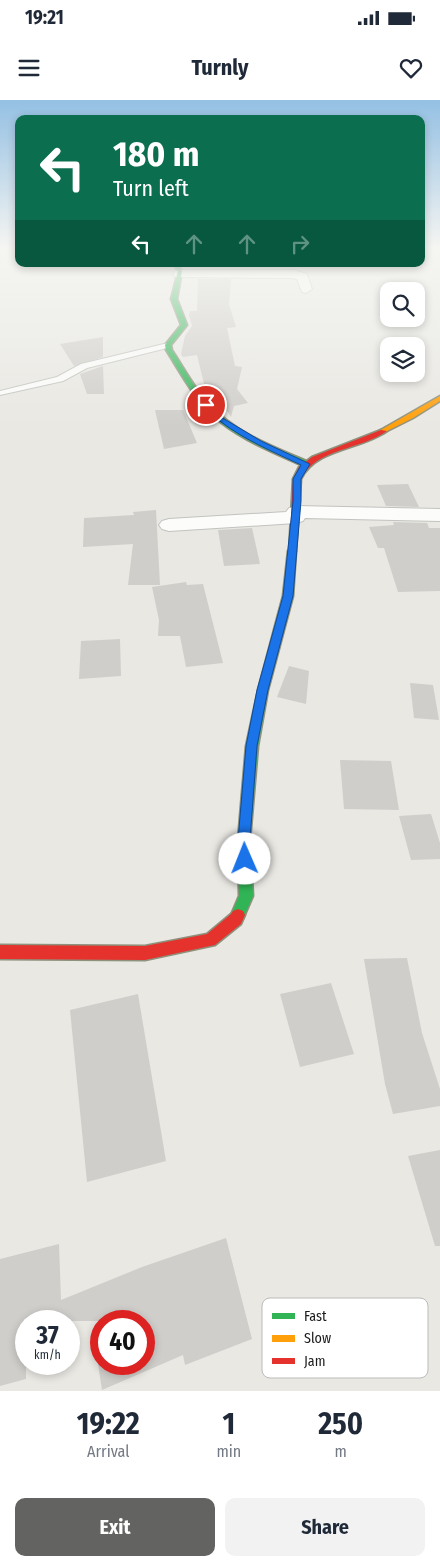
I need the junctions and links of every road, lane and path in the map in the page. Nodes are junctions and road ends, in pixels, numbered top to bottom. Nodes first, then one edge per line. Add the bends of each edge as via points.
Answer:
1 (177, 306) edge
2 (168, 345) junction
3 (0, 393) edge
4 (440, 398) edge
5 (306, 464) junction
6 (296, 515) junction
7 (440, 515) edge
8 (169, 525) dead end
9 (0, 952) edge

1 - 2 street via 184,325
2 - 3 lane via 84,366 60,379
2 - 5 street via 177,364 219,418 258,442
4 - 5 street via 411,417
5 - 6 street via 297,479
6 - 7 street
6 - 8 street
6 - 9 street via 288,596 262,690 252,746 244,840 246,896 236,918 210,940 145,952

